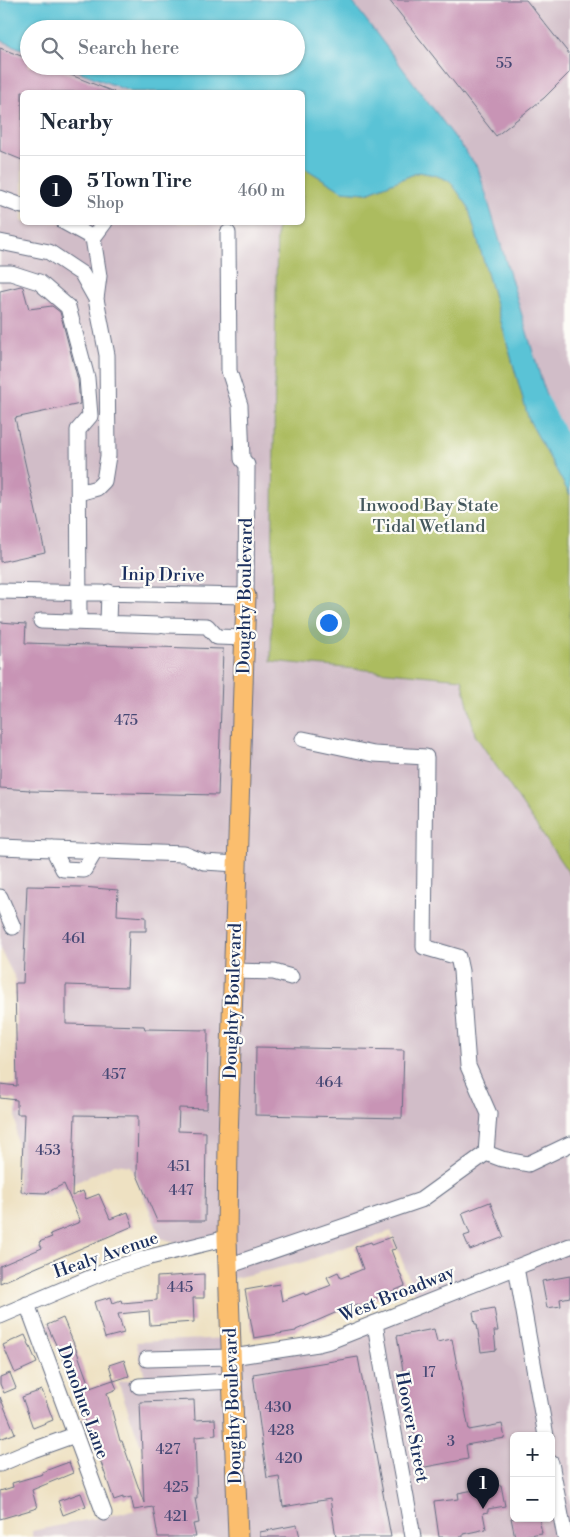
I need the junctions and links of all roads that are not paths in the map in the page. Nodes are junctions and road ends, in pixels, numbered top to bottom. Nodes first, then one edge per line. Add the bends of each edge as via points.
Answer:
1 (0, 198) edge
2 (20, 205) edge
3 (69, 225) edge
4 (102, 225) edge
5 (228, 233) dead end
6 (93, 238) junction
7 (0, 242) edge
8 (0, 273) edge
9 (96, 299) junction
10 (79, 493) junction
11 (0, 591) edge
12 (80, 591) junction
13 (109, 592) junction
14 (246, 596) junction
15 (41, 621) dead end
16 (79, 622) junction
17 (108, 623) junction
18 (245, 638) junction
19 (302, 739) dead end
20 (0, 847) edge
21 (237, 864) junction
22 (0, 897) edge
23 (13, 927) dead end
24 (234, 971) junction
25 (291, 977) dead end
26 (570, 1144) edge
27 (486, 1153) junction
28 (227, 1238) junction
29 (570, 1246) edge
30 (228, 1266) junction
31 (516, 1267) junction
32 (27, 1304) junction
33 (0, 1316) edge
34 (375, 1324) junction
35 (232, 1357) junction
36 (147, 1359) dead end
37 (232, 1381) junction
38 (139, 1386) dead end
39 (545, 1432) edge
40 (75, 1435) junction
41 (0, 1464) edge
42 (554, 1477) edge
43 (104, 1513) dead end
44 (238, 1537) edge
45 (412, 1537) edge
46 (565, 1537) edge

1 - 2 street
3 - 6 street
4 - 6 street
5 - 14 street, Doughty Boulevard via 229,371 240,405 242,459 247,465
6 - 9 street via 99,276
7 - 9 street via 49,252 82,274
8 - 10 street via 12,273 39,282 68,307 87,378 90,416 78,430
9 - 10 street via 107,355 108,456 104,482 97,488
10 - 12 street
11 - 12 street, Inip Drive
12 - 13 street, Inip Drive
12 - 16 street
13 - 14 street, Inip Drive
13 - 17 street
14 - 18 main road, Doughty Boulevard
15 - 16 street
16 - 17 street
17 - 18 street via 207,626 217,637
18 - 21 main road, Doughty Boulevard
19 - 27 street via 374,754 426,757 424,947 458,958 468,1066 489,1114
20 - 21 street via 184,854 204,862
21 - 24 main road, Doughty Boulevard
22 - 23 street
24 - 25 street via 274,972
24 - 28 main road, Doughty Boulevard
26 - 27 street via 528,1164
27 - 30 street via 421,1200
28 - 30 main road, Doughty Boulevard
28 - 32 street, Healy Avenue via 111,1269
29 - 31 street, West Broadway
30 - 35 main road, Doughty Boulevard
31 - 34 street, West Broadway
31 - 39 street
32 - 33 street, Healy Avenue
32 - 40 street, Donohue Lane
34 - 35 street, West Broadway via 318,1344
34 - 45 street, Hoover Street
35 - 36 street, West Broadway
35 - 37 main road, Doughty Boulevard
37 - 38 street
37 - 44 main road, Doughty Boulevard
40 - 41 street
40 - 43 street, Donohue Lane
42 - 46 street

